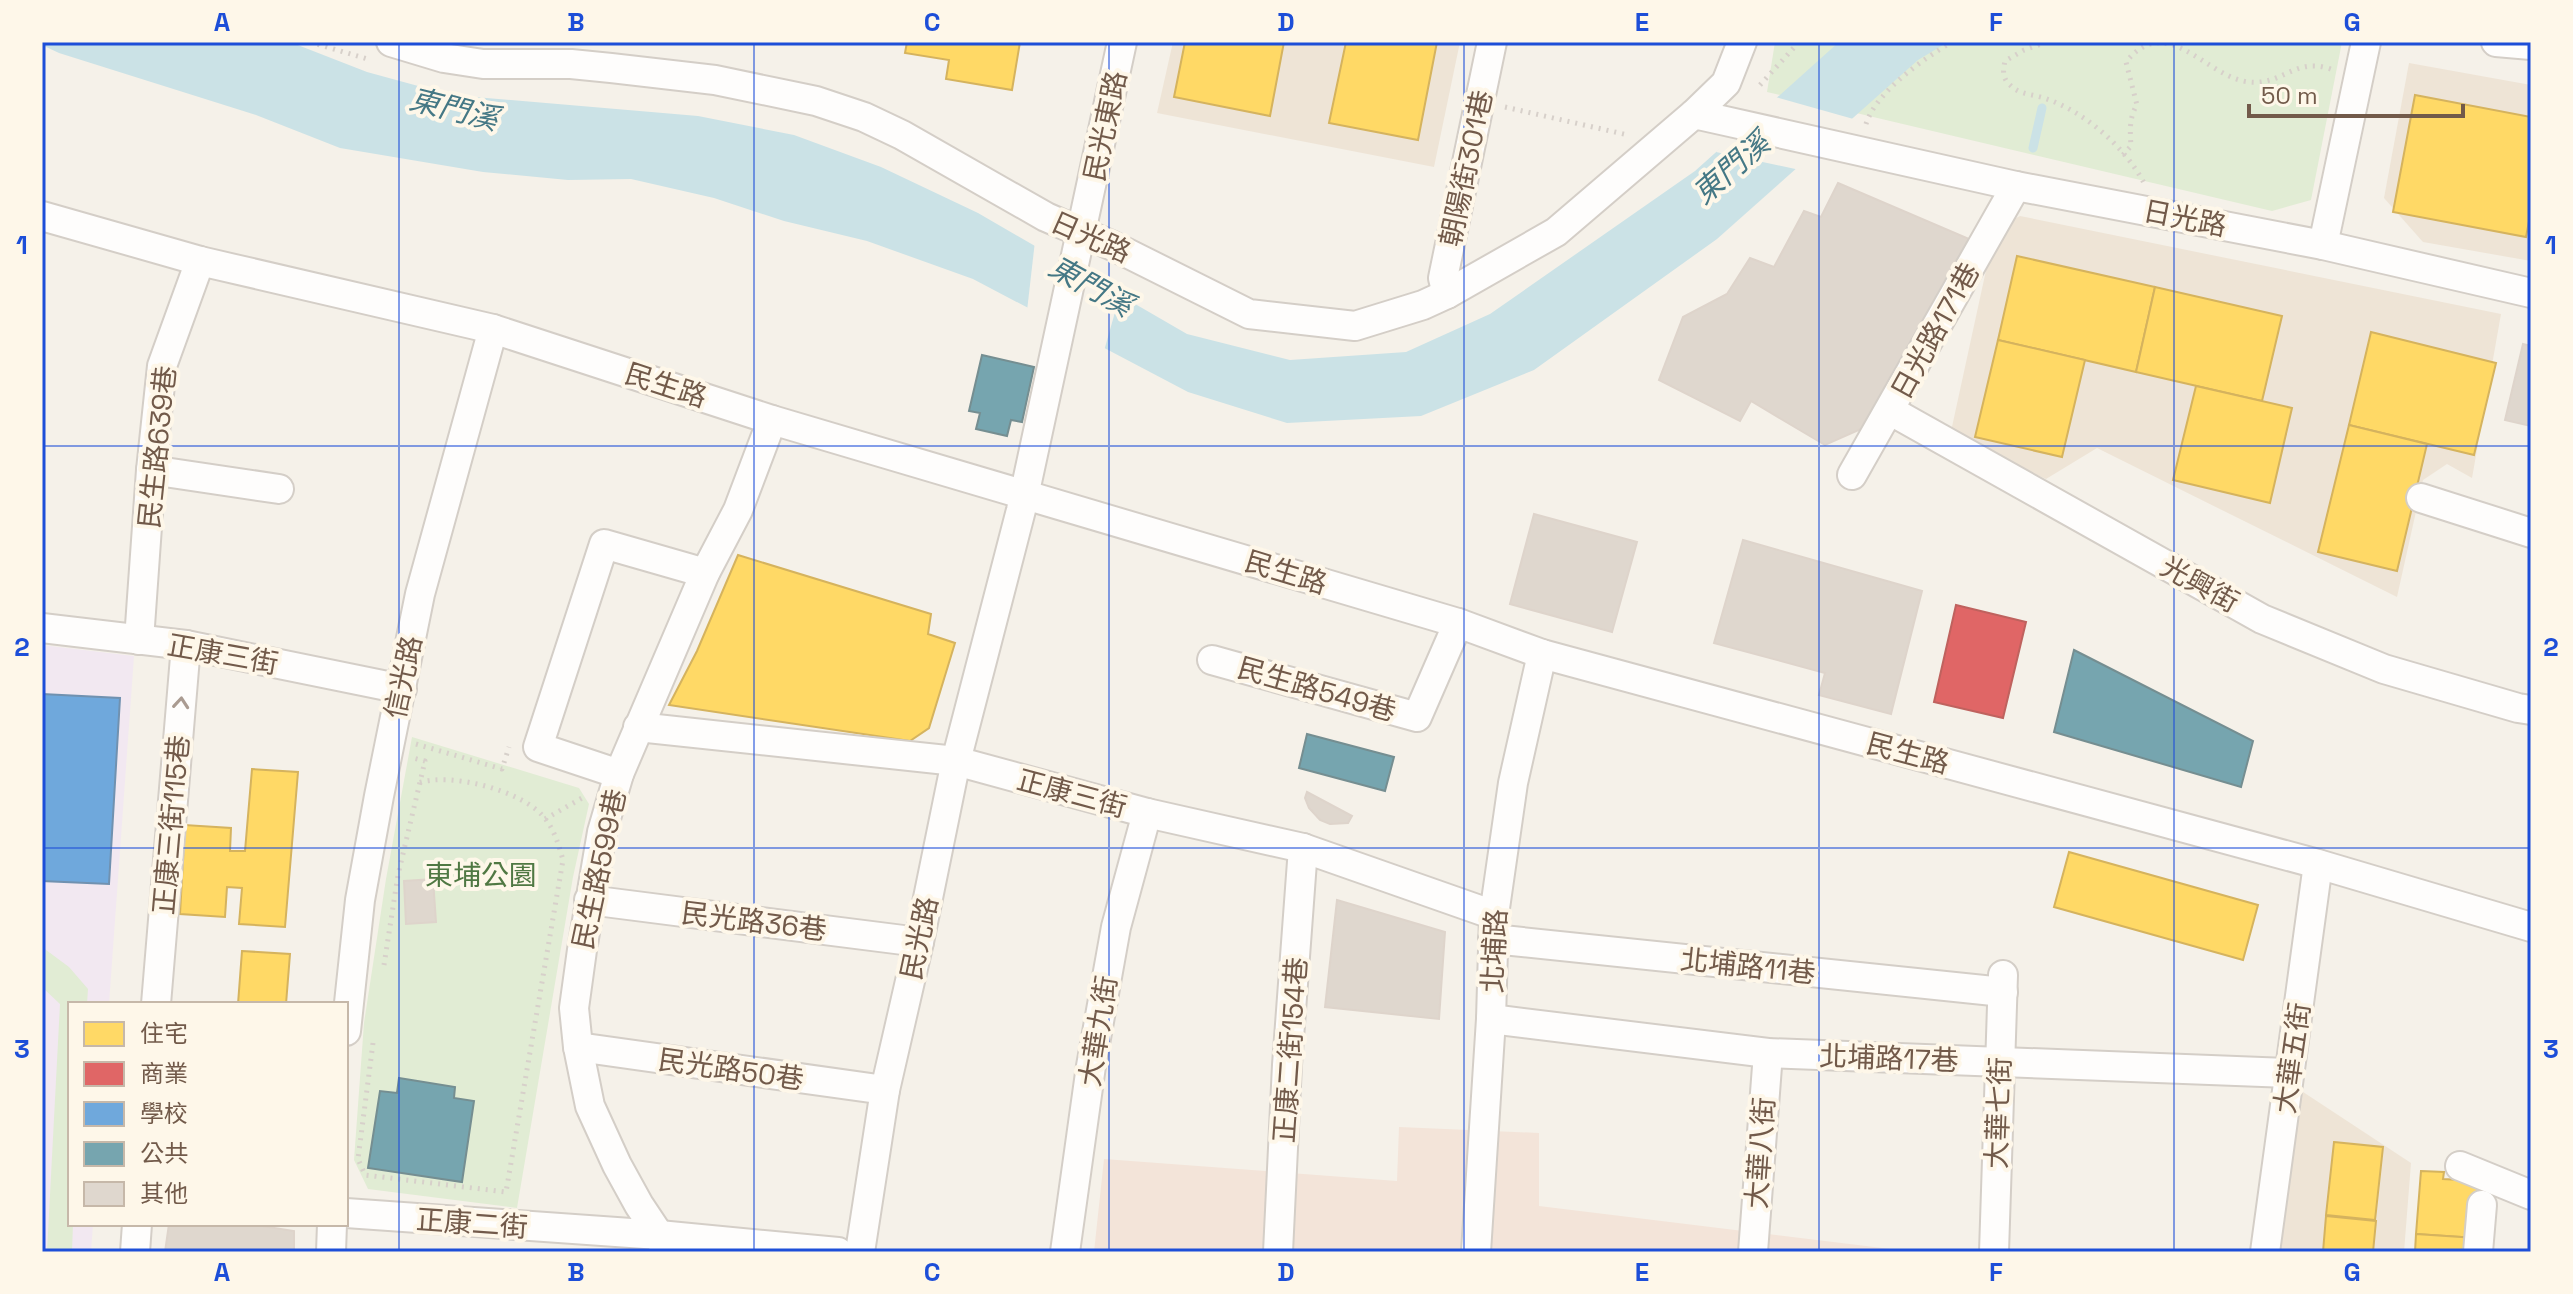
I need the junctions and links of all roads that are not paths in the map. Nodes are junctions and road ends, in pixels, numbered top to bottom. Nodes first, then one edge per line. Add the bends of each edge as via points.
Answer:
1 (1122, 42) edge
2 (1492, 42) edge
3 (1742, 42) edge
4 (2366, 42) edge
5 (2496, 42) edge
6 (2531, 45) edge
7 (384, 52) edge
8 (573, 53) edge
9 (1694, 114) junction
10 (2016, 186) junction
11 (42, 216) edge
12 (1080, 244) junction
13 (2323, 245) junction
14 (200, 261) junction
15 (2531, 293) edge
16 (1447, 294) junction
17 (493, 329) junction
18 (1891, 411) junction
19 (772, 420) junction
20 (151, 470) junction
21 (1852, 475) dead end
22 (279, 489) dead end
23 (1024, 493) junction
24 (2421, 498) dead end
25 (2531, 533) edge
26 (705, 573) junction
27 (1458, 623) junction
28 (42, 628) edge
29 (139, 640) junction
30 (186, 645) junction
31 (1542, 654) junction
32 (1212, 660) dead end
33 (402, 689) junction
34 (2531, 710) edge
35 (638, 727) junction
36 (956, 761) junction
37 (619, 774) junction
38 (1147, 813) junction
39 (1303, 848) junction
40 (2318, 864) junction
41 (589, 900) junction
42 (1494, 927) junction
43 (2531, 927) edge
44 (919, 942) junction
45 (2003, 984) joint
46 (156, 1002) edge
47 (348, 1012) edge
48 (1491, 1019) junction
49 (578, 1047) junction
50 (1768, 1053) junction
51 (2000, 1062) junction
52 (2289, 1073) junction
53 (885, 1090) junction
54 (2460, 1166) dead end
55 (2531, 1195) edge
56 (2482, 1205) dead end
57 (348, 1213) edge
58 (137, 1226) edge
59 (332, 1226) edge
60 (517, 1239) edge
61 (662, 1244) edge
62 (135, 1252) edge
63 (331, 1252) edge
64 (838, 1252) edge
65 (860, 1252) edge
66 (1065, 1252) edge
67 (1278, 1252) edge
68 (1476, 1252) edge
69 (1753, 1252) edge
70 (1994, 1252) edge
71 (2265, 1252) edge
72 (2478, 1252) edge

1 - 12 street, 民光東路
2 - 16 street, 朝陽街301巷 via 1443,278
3 - 9 street, 日光路 via 1726,83
4 - 13 street
5 - 6 street
7 - 8 street, 日光路 via 483,64
8 - 12 street, 日光路 via 715,80 864,117 1032,210
9 - 10 street, 日光路
9 - 16 street, 日光路 via 1556,232
10 - 13 street, 日光路
10 - 18 street, 日光路171巷
11 - 14 street, 民生路
12 - 16 street, 日光路 via 1249,314 1355,326
12 - 23 street, 民光東路
13 - 15 street, 日光路
14 - 17 street, 民生路
14 - 20 street, 民生路639巷 via 162,366
17 - 19 street, 民生路
17 - 33 street, 信光路 via 424,580
18 - 21 street, 日光路171巷
18 - 34 street, 光興街 via 2262,619 2384,669
19 - 23 street, 民生路
19 - 26 street, 民生路599巷 via 738,510
20 - 22 street
20 - 29 street, 民生路639巷
23 - 27 street, 民生路
23 - 36 street, 民光路
24 - 25 street
26 - 35 street, 民生路599巷
26 - 37 street via 604,544 538,747
27 - 31 street, 民生路
27 - 32 street, 民生路549巷 via 1417,717
28 - 29 street, 正康三街
29 - 30 street, 正康三街
30 - 33 street, 正康三街
46 -> 30 street, 正康三街115巷
31 - 40 street, 民生路
31 - 42 street, 北埔路 via 1513,783
33 - 47 street, 信光路 via 360,900
35 - 36 street, 正康三街
35 - 37 street, 民生路599巷
36 - 38 street, 正康三街
36 - 44 street, 民光路
37 - 41 street, 民生路599巷
38 - 39 street, 正康三街
38 - 66 street, 大華九街 via 1116,927
39 - 42 street, 正康三街
39 - 67 street, 正康二街154巷
40 - 43 street, 民生路
40 - 52 street, 大華五街
41 - 44 street, 民光路36巷
41 - 49 street, 民生路599巷 via 574,1008
42 - 45 street, 北埔路11巷
42 - 48 street, 北埔路
44 - 53 street, 民光路
45 - 51 street, 大華七街
48 - 50 street, 北埔路17巷
48 - 68 street, 北埔路
49 - 53 street, 民光路50巷
49 - 61 street, 民生路599巷 via 590,1106
50 - 51 street, 北埔路17巷
50 - 69 street, 大華八街
51 - 52 street, 北埔路17巷
51 - 70 street, 大華七街
52 - 71 street, 大華五街
53 - 65 street, 民光路
54 - 55 street
56 - 72 street
57 - 60 street, 正康二街
58 - 62 street
59 - 63 street
60 - 61 street, 正康二街
61 - 64 street, 正康二街

